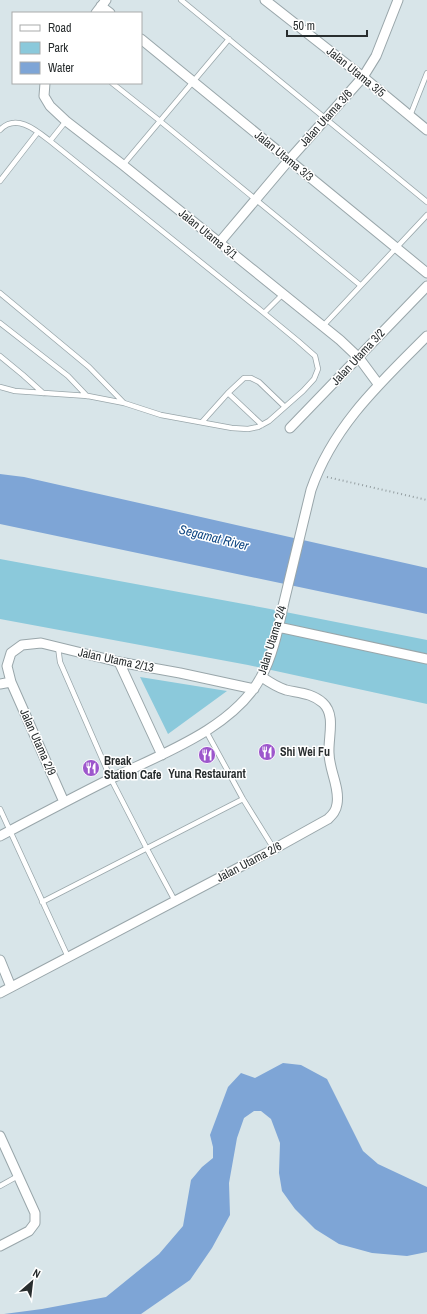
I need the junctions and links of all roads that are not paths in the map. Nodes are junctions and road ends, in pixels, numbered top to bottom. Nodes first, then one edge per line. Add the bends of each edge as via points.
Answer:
1 (181, 0) edge
2 (265, 0) edge
3 (398, 0) edge
4 (142, 40) edge
5 (229, 40) junction
6 (427, 73) edge
7 (363, 77) junction
8 (193, 81) junction
9 (45, 84) edge
10 (113, 84) edge
11 (410, 116) junction
12 (325, 118) junction
13 (160, 120) junction
14 (66, 121) junction
15 (0, 130) edge
16 (427, 130) edge
17 (38, 132) junction
18 (50, 141) junction
19 (289, 160) junction
20 (123, 165) junction
21 (0, 181) edge
22 (256, 199) junction
23 (427, 202) edge
24 (427, 215) edge
25 (219, 243) junction
26 (396, 248) junction
27 (427, 273) edge
28 (360, 286) junction
29 (427, 286) edge
30 (0, 293) edge
31 (283, 294) junction
32 (264, 313) junction
33 (0, 323) edge
34 (323, 326) junction
35 (427, 336) edge
36 (0, 356) edge
37 (358, 358) junction
38 (379, 385) junction
39 (0, 386) edge
40 (43, 393) junction
41 (228, 393) junction
42 (88, 396) junction
43 (124, 403) junction
44 (285, 407) junction
45 (202, 422) junction
46 (262, 425) junction
47 (290, 428) dead end
48 (278, 628) junction
49 (58, 647) junction
50 (427, 659) edge
51 (119, 662) junction
52 (262, 677) junction
53 (11, 682) junction
54 (0, 684) edge
55 (254, 689) junction
56 (206, 730) junction
57 (162, 755) junction
58 (112, 779) junction
59 (243, 799) junction
60 (64, 802) junction
61 (0, 809) edge
62 (10, 831) junction
63 (0, 836) edge
64 (147, 849) junction
65 (274, 849) junction
66 (175, 901) junction
67 (42, 902) junction
68 (68, 957) junction
69 (0, 960) edge
70 (11, 987) junction
71 (0, 993) edge
72 (0, 1136) edge
73 (18, 1176) junction
74 (0, 1186) edge
75 (0, 1246) edge

1 - 5 lane
2 - 7 street, Jalan Utama 3/5
3 - 7 street, Jalan Utama 3/6 via 376,56
4 - 8 street, Jalan Utama 3/3
5 - 8 lane
5 - 12 lane
6 - 11 lane
7 - 11 street, Jalan Utama 3/5
7 - 12 street, Jalan Utama 3/6
8 - 13 lane
8 - 19 street, Jalan Utama 3/3
9 - 14 street, Jalan Utama 3/1 via 44,96 50,106
10 - 13 lane
11 - 16 street, Jalan Utama 3/5
12 - 19 street, Jalan Utama 3/6
12 - 23 lane
13 - 20 lane
13 - 22 lane
14 - 18 lane
14 - 20 street, Jalan Utama 3/1
15 - 17 lane via 5,125 16,122
17 - 18 lane
17 - 21 lane
18 - 32 lane
19 - 22 street, Jalan Utama 3/6
19 - 26 street, Jalan Utama 3/3
20 - 25 street, Jalan Utama 3/1
22 - 25 street, Jalan Utama 3/6
22 - 28 lane
24 - 26 lane
25 - 31 street, Jalan Utama 3/1
26 - 27 street, Jalan Utama 3/3
26 - 28 lane
28 - 34 lane
29 - 37 street, Jalan Utama 3/2
30 - 43 lane via 89,367
31 - 32 lane
31 - 34 street, Jalan Utama 3/1
32 - 44 lane via 315,356 318,369 314,379
33 - 42 lane via 68,376
34 - 37 street, Jalan Utama 3/1
35 - 38 street
36 - 40 lane
37 - 38 street, Jalan Utama 3/1
37 - 47 street, Jalan Utama 3/2
38 - 48 street, Jalan Utama 2/4 via 345,426 316,474
39 - 40 lane via 15,391
40 - 42 lane
41 - 44 lane via 244,378 251,378 259,382
41 - 45 lane
41 - 46 lane
42 - 43 lane
43 - 45 lane via 161,415
44 - 46 lane
45 - 46 lane via 248,429
48 - 50 street
48 - 52 street, Jalan Utama 2/4
49 - 51 street, Jalan Utama 2/13
49 - 53 street, Jalan Utama 2/13 via 41,643 22,645 10,653 7,666
49 - 58 lane via 60,662
51 - 55 street, Jalan Utama 2/13
51 - 57 street
52 - 55 street, Jalan Utama 2/4
52 - 65 street, Jalan Utama 2/6 via 286,690 316,697 325,704 330,713 329,757 338,803 335,813 328,819
53 - 54 street
53 - 60 street, Jalan Utama 2/9
55 - 56 street, Jalan Utama 2/4 via 242,704
56 - 57 street, Jalan Utama 2/4
56 - 59 lane
57 - 58 street, Jalan Utama 2/4
58 - 60 street, Jalan Utama 2/4
58 - 64 lane
59 - 64 lane
59 - 65 lane
60 - 62 street, Jalan Utama 2/4
61 - 62 lane
62 - 63 street, Jalan Utama 2/4
62 - 67 lane
64 - 66 lane
64 - 67 lane
65 - 66 street, Jalan Utama 2/6
66 - 68 street, Jalan Utama 2/6
67 - 68 lane
68 - 70 street, Jalan Utama 2/6
69 - 70 street
70 - 71 street, Jalan Utama 2/6
72 - 73 street
73 - 74 lane
73 - 75 street via 35,1213 35,1223 29,1231

